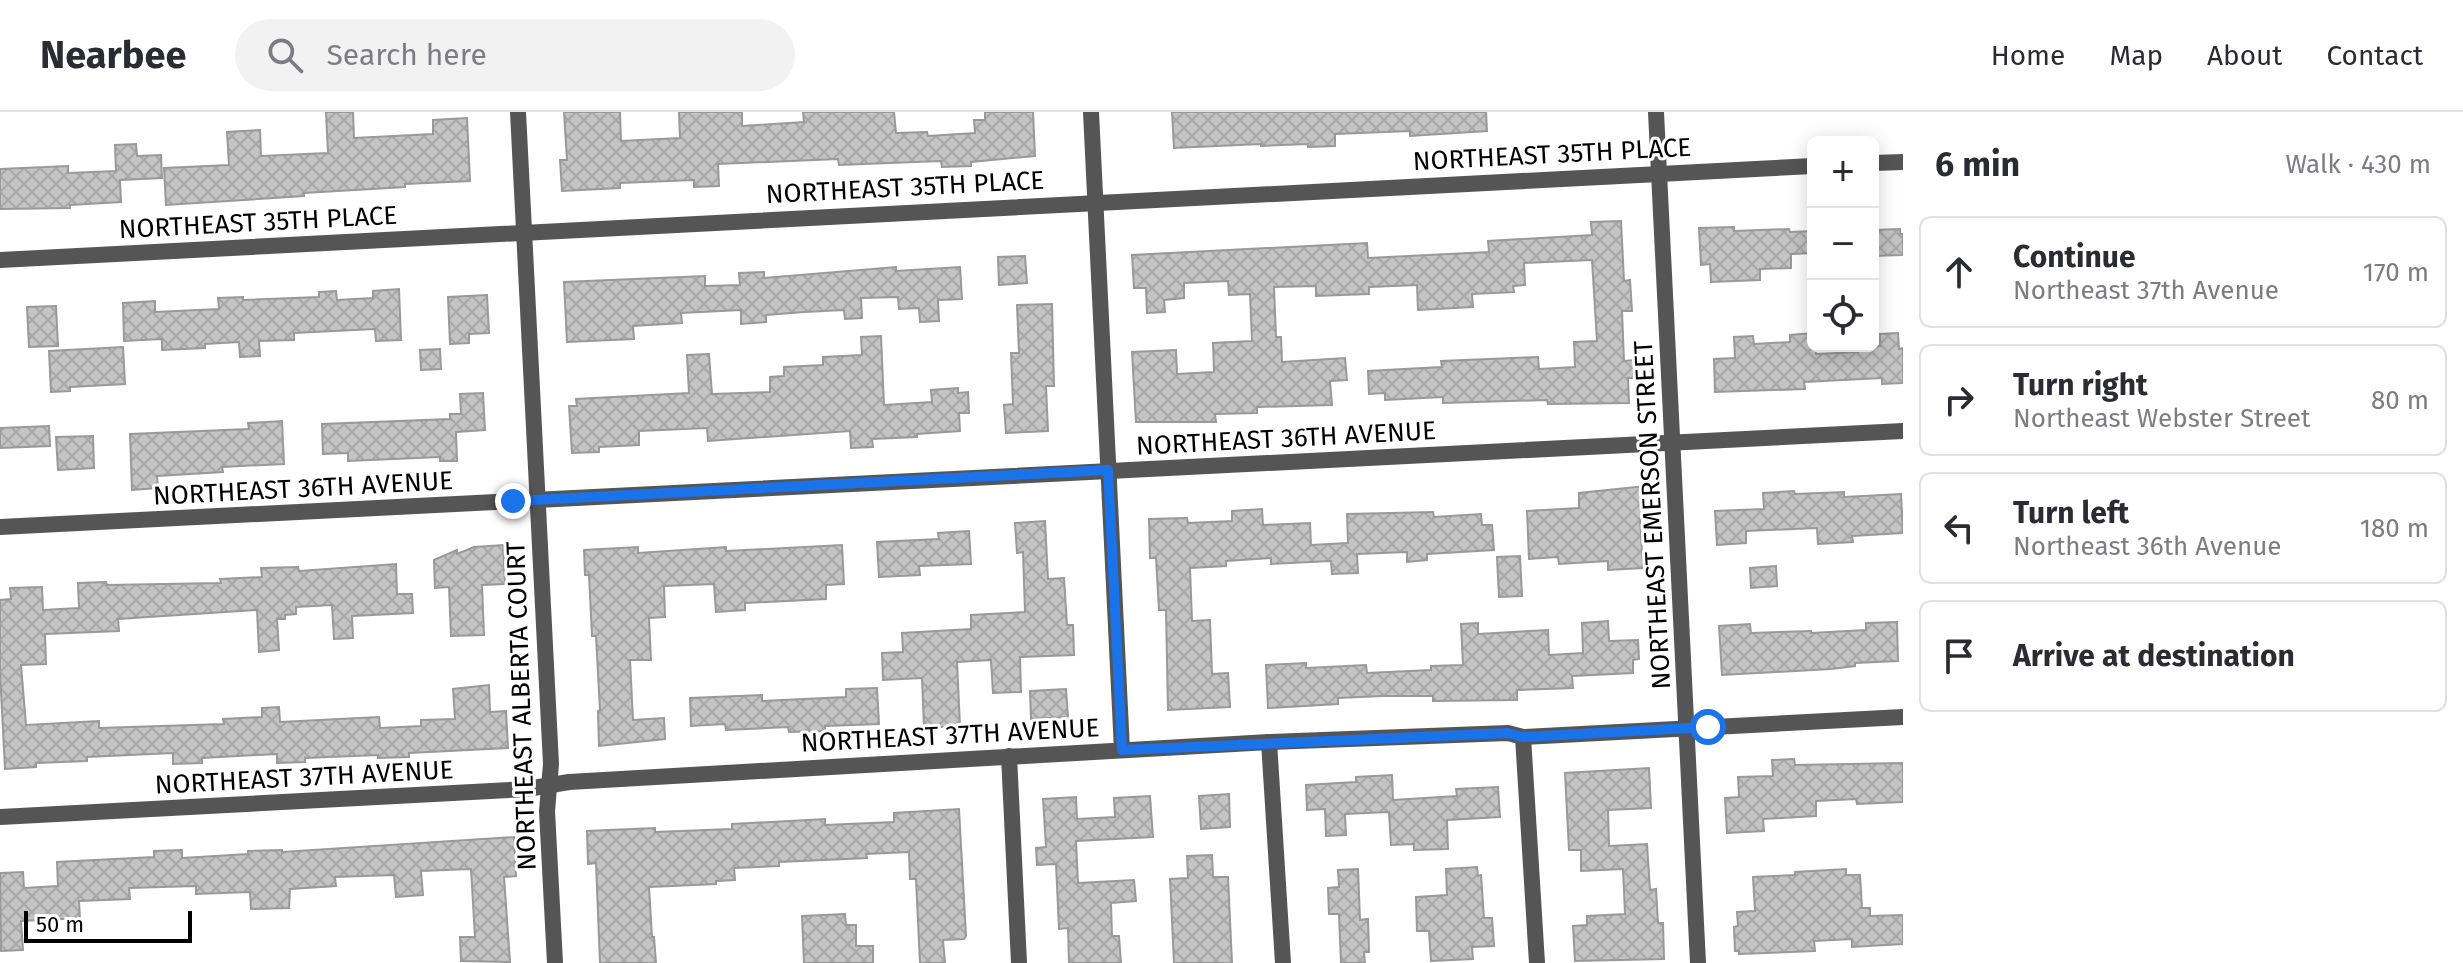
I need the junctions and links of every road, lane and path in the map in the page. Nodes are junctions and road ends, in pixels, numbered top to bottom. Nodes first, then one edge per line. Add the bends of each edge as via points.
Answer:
1 (518, 112) edge
2 (1091, 112) edge
3 (1656, 112) edge
4 (1903, 162) edge
5 (1879, 163) edge
6 (1807, 166) edge
7 (1659, 172) junction
8 (1096, 200) junction
9 (524, 233) junction
10 (0, 260) edge
11 (1903, 431) edge
12 (1673, 443) junction
13 (1108, 470) junction
14 (538, 500) junction
15 (0, 527) edge
16 (1903, 717) edge
17 (1687, 728) junction
18 (1523, 737) junction
19 (1269, 742) junction
20 (1122, 750) junction
21 (1009, 756) junction
22 (549, 785) junction
23 (0, 817) edge
24 (555, 963) edge
25 (1019, 963) edge
26 (1283, 963) edge
27 (1537, 963) edge
28 (1698, 963) edge

1 - 9 street, NORTHEAST ALBERTA COURT
2 - 8 street
3 - 7 street, NORTHEAST EMERSON STREET
4 - 5 street
6 - 7 street, NORTHEAST 35TH PLACE
7 - 8 street, NORTHEAST 35TH PLACE
7 - 12 street, NORTHEAST EMERSON STREET
8 - 9 street, NORTHEAST 35TH PLACE
8 - 13 street
9 - 10 street, NORTHEAST 35TH PLACE
9 - 14 street, NORTHEAST ALBERTA COURT
11 - 12 street, NORTHEAST 36TH AVENUE
12 - 13 street, NORTHEAST 36TH AVENUE
12 - 17 street, NORTHEAST EMERSON STREET
13 - 14 street, NORTHEAST 36TH AVENUE
13 - 20 street
14 - 15 street, NORTHEAST 36TH AVENUE
14 - 22 street, NORTHEAST ALBERTA COURT
16 - 17 street, NORTHEAST 37TH AVENUE
17 - 18 street, NORTHEAST 37TH AVENUE
17 - 28 street, NORTHEAST EMERSON STREET
18 - 19 street, NORTHEAST 37TH AVENUE via 1508,733
18 - 27 street
19 - 20 street, NORTHEAST 37TH AVENUE
19 - 26 street
20 - 21 street, NORTHEAST 37TH AVENUE
21 - 22 street, NORTHEAST 37TH AVENUE
21 - 25 street
22 - 23 street, NORTHEAST 37TH AVENUE
22 - 24 street, NORTHEAST ALBERTA COURT

